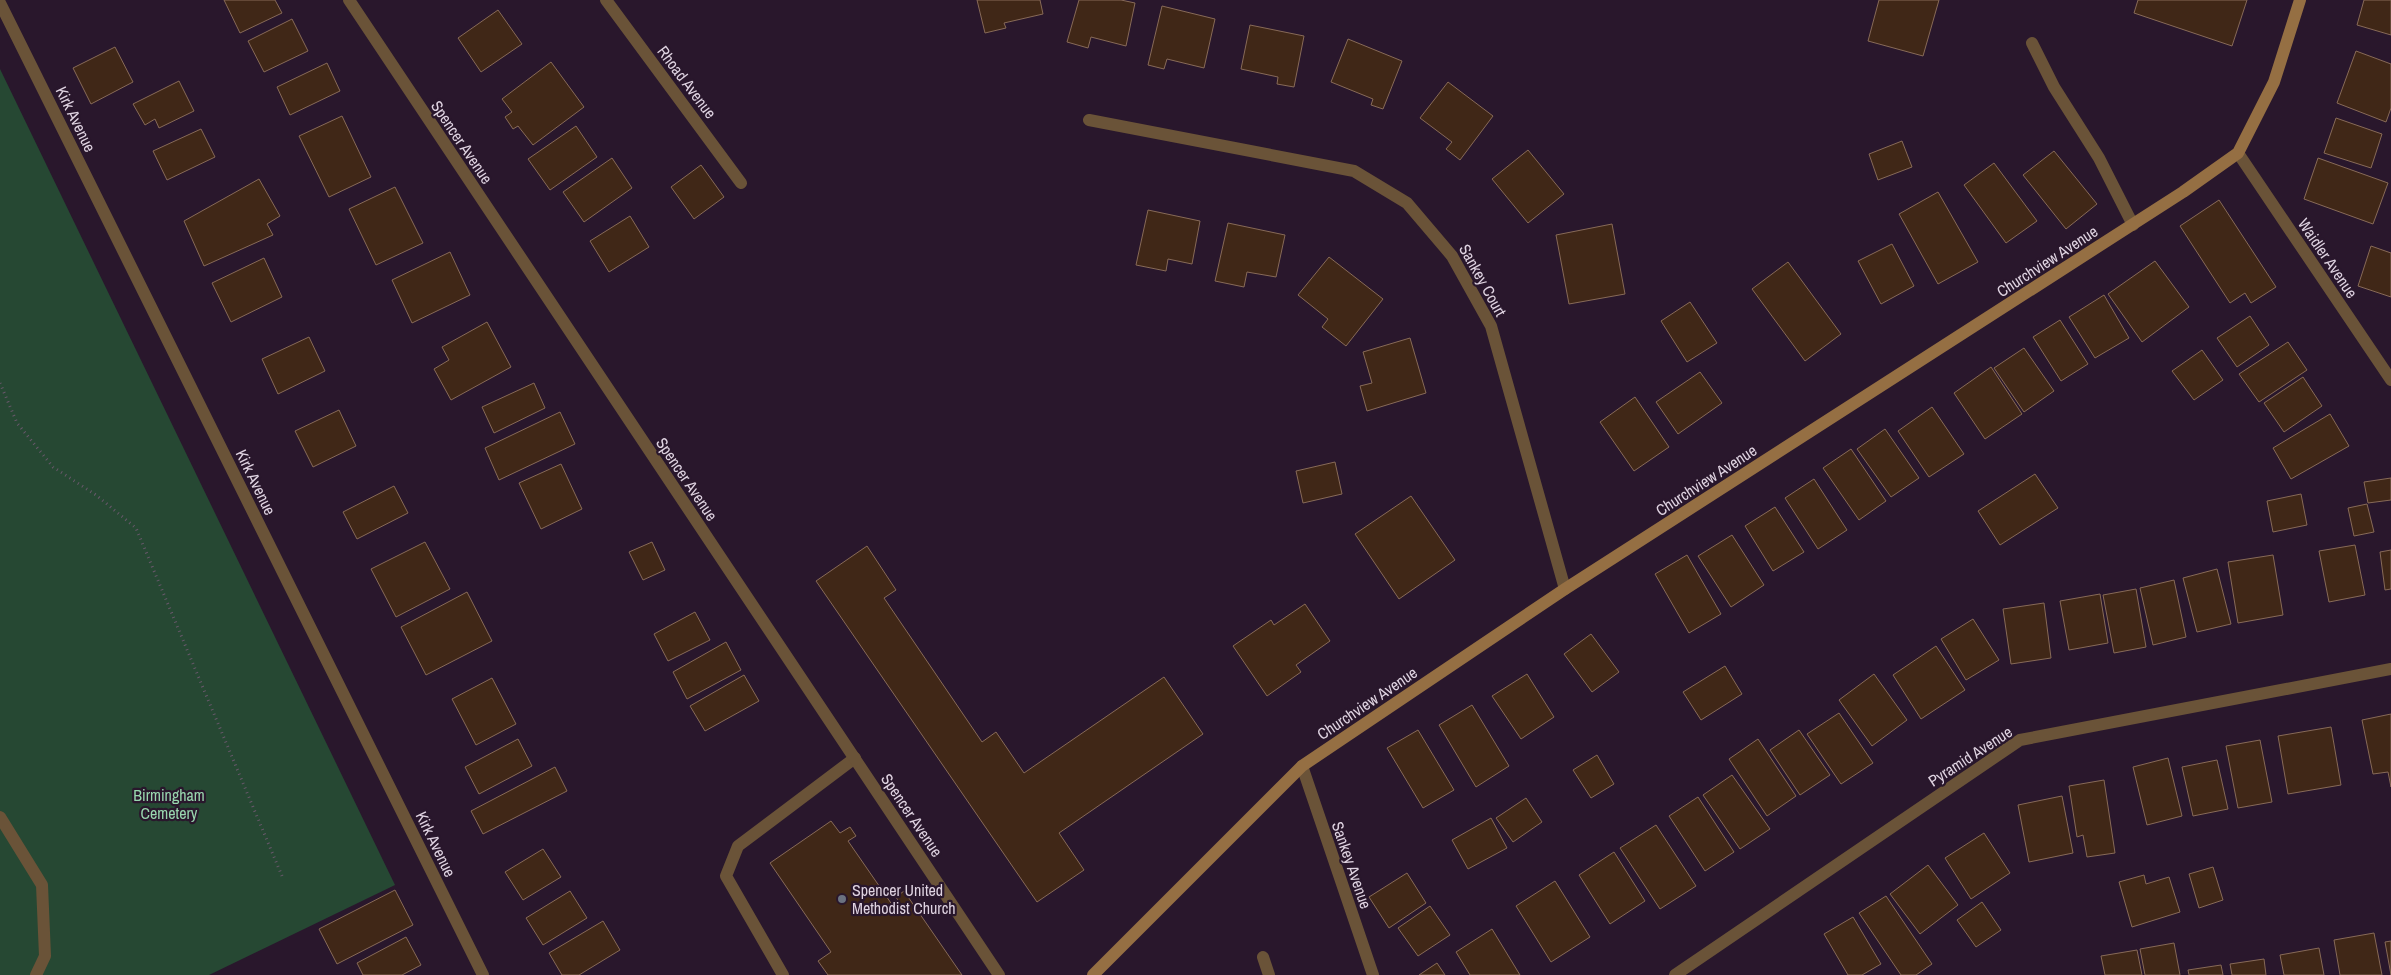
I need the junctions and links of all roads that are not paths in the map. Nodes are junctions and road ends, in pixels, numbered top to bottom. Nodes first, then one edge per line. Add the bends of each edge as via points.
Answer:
1 (348, 0) edge
2 (606, 0) edge
3 (2300, 0) edge
4 (0, 3) edge
5 (2032, 43) dead end
6 (1089, 120) dead end
7 (2238, 153) junction
8 (742, 183) dead end
9 (2133, 225) junction
10 (2391, 380) edge
11 (1565, 589) junction
12 (2391, 669) edge
13 (855, 758) junction
14 (1302, 766) junction
15 (0, 817) edge
16 (1263, 957) dead end
17 (36, 975) edge
18 (483, 975) edge
19 (783, 975) edge
20 (1000, 975) edge
21 (1093, 975) edge
22 (1269, 975) edge
23 (1373, 975) edge
24 (1675, 975) edge

1 - 13 street, Spencer Avenue
2 - 8 street, Rhoad Avenue
3 - 7 street, Churchview Avenue via 2274,82
4 - 18 street, Kirk Avenue
5 - 9 street via 2054,87 2099,158
6 - 11 street, Sankey Court via 1354,171 1407,203 1452,256 1491,326
7 - 9 street, Churchview Avenue
7 - 10 street, Waidler Avenue
9 - 11 street, Churchview Avenue
11 - 14 street, Churchview Avenue
12 - 24 street, Pyramid Avenue via 2020,740
13 - 19 street via 738,846 726,876
13 - 20 street, Spencer Avenue
14 - 21 street, Churchview Avenue
14 - 23 street, Sankey Avenue
15 - 17 street via 42,885 45,956
16 - 22 street

